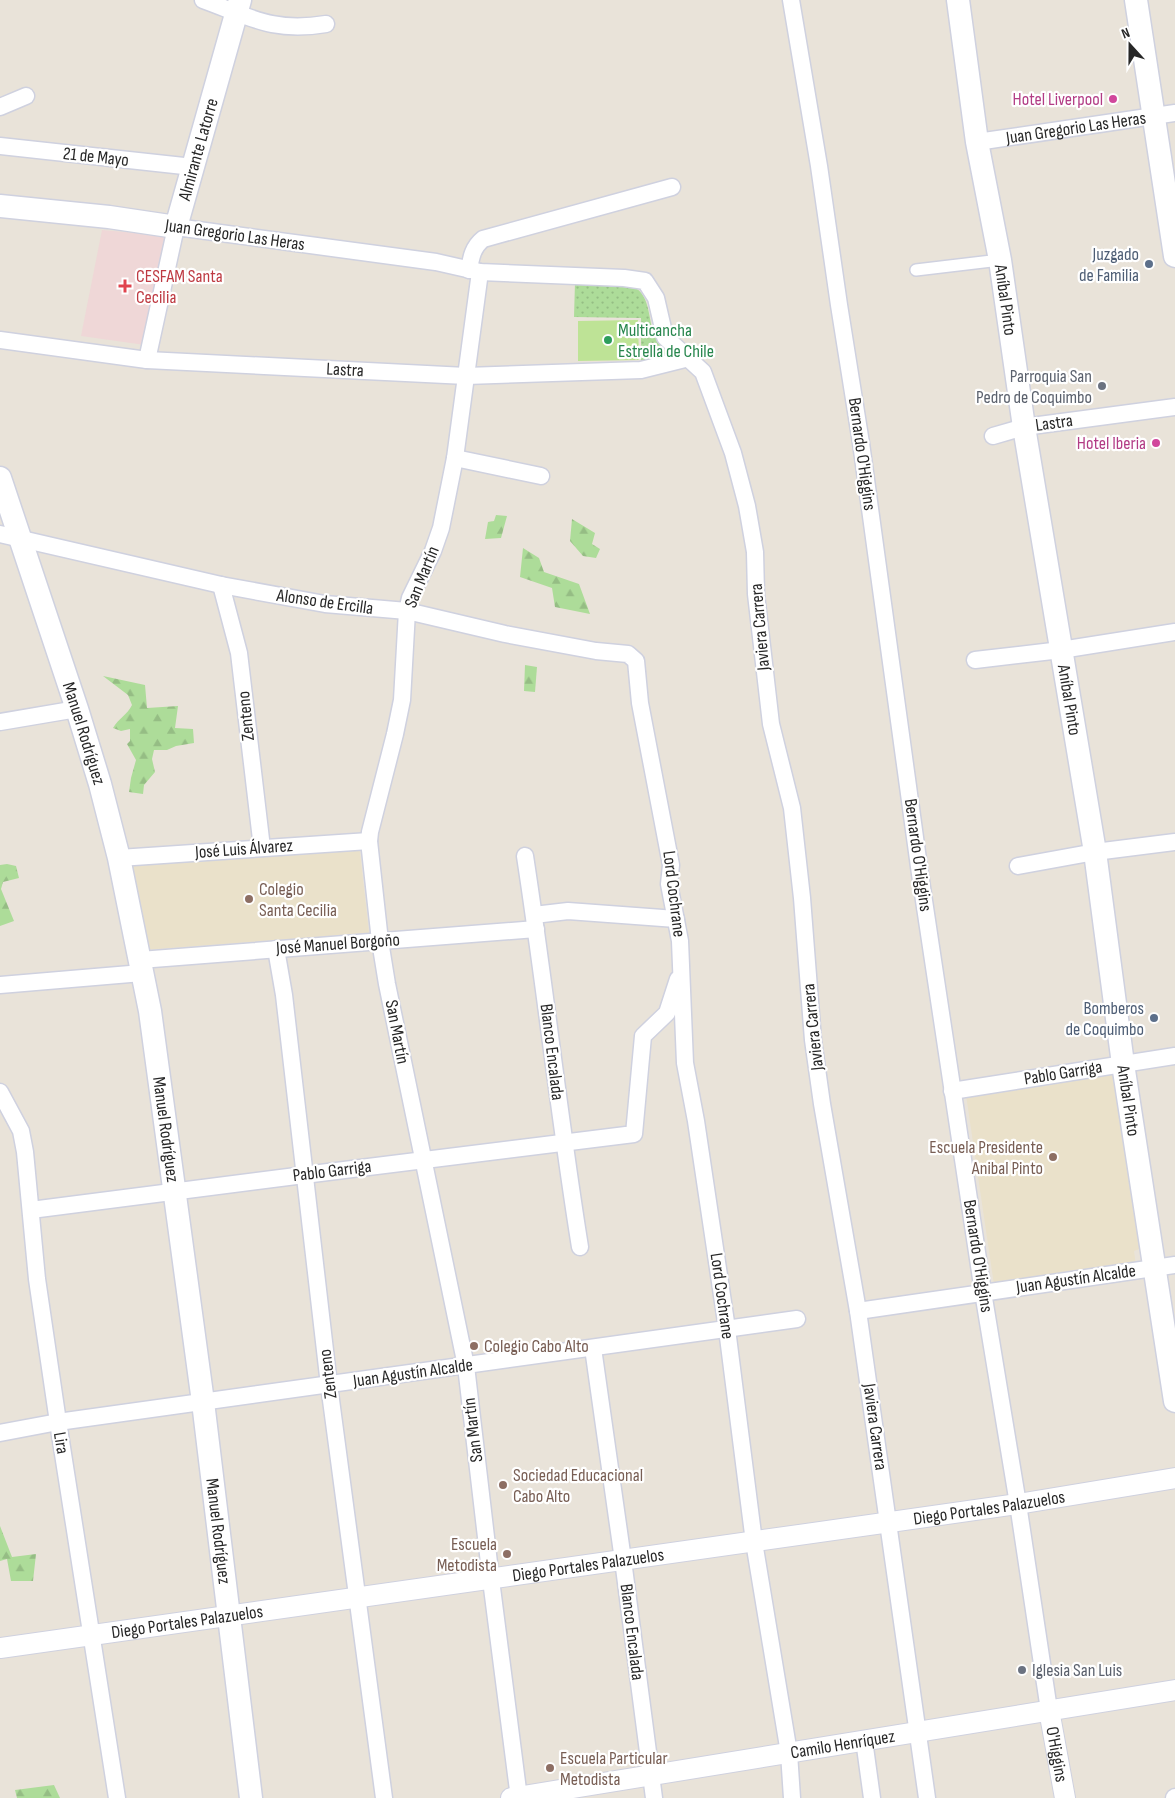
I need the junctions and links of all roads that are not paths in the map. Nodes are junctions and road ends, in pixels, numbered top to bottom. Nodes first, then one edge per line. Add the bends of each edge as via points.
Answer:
1 (203, 0) edge
2 (791, 0) edge
3 (958, 0) edge
4 (1136, 0) edge
5 (238, 6) edge
6 (326, 24) dead end
7 (26, 96) dead end
8 (0, 107) edge
9 (1164, 115) edge
10 (977, 142) junction
11 (0, 146) edge
12 (193, 167) junction
13 (672, 186) dead end
14 (0, 206) edge
15 (176, 227) junction
16 (1175, 256) edge
17 (1000, 260) junction
18 (916, 270) dead end
19 (474, 271) junction
20 (645, 281) joint
21 (0, 340) edge
22 (689, 358) junction
23 (147, 360) junction
24 (466, 376) junction
25 (1175, 407) edge
26 (1024, 427) junction
27 (994, 436) dead end
28 (454, 458) junction
29 (541, 476) dead end
30 (0, 478) edge
31 (11, 536) edge
32 (221, 586) junction
33 (407, 611) junction
34 (1175, 632) edge
35 (1061, 650) junction
36 (975, 660) dead end
37 (77, 709) junction
38 (0, 722) edge
39 (658, 794) joint
40 (369, 841) junction
41 (1175, 842) edge
42 (262, 848) junction
43 (1095, 852) junction
44 (525, 856) dead end
45 (119, 858) junction
46 (1018, 866) dead end
47 (676, 919) junction
48 (535, 922) junction
49 (380, 941) junction
50 (276, 949) junction
51 (141, 967) junction
52 (682, 967) junction
53 (0, 985) edge
54 (1175, 1056) edge
55 (1123, 1064) junction
56 (952, 1090) junction
57 (0, 1092) edge
58 (563, 1142) junction
59 (422, 1160) junction
60 (304, 1174) junction
61 (176, 1192) junction
62 (31, 1210) junction
63 (580, 1247) dead end
64 (1165, 1267) edge
65 (983, 1292) junction
66 (858, 1311) junction
67 (797, 1319) dead end
68 (727, 1329) junction
69 (1170, 1340) edge
70 (593, 1348) junction
71 (466, 1366) junction
72 (329, 1385) junction
73 (1175, 1401) edge
74 (203, 1402) junction
75 (58, 1422) junction
76 (0, 1433) edge
77 (1175, 1478) edge
78 (1018, 1504) junction
79 (888, 1523) junction
80 (754, 1542) junction
81 (623, 1560) junction
82 (491, 1580) junction
83 (356, 1599) junction
84 (228, 1617) junction
85 (92, 1636) junction
86 (0, 1648) edge
87 (1175, 1690) edge
88 (1049, 1710) junction
89 (917, 1732) junction
90 (864, 1740) junction
91 (788, 1753) junction
92 (651, 1775) junction
93 (117, 1798) edge
94 (251, 1798) edge
95 (384, 1798) edge
96 (516, 1798) edge
97 (654, 1798) edge
98 (792, 1798) edge
99 (872, 1798) edge
100 (927, 1798) edge
101 (1065, 1798) edge

1 - 5 street
2 - 56 street, Bernardo O'Higgins via 862,443
3 - 10 main road, Aníbal Pinto
4 - 9 main road
5 - 6 street via 248,18 277,26
5 - 12 main road, Almirante Latorre
7 - 8 street
9 - 10 street, Juan Gregorio Las Heras
9 - 16 main road
10 - 17 main road, Aníbal Pinto
11 - 12 street, 21 de Mayo
12 - 15 main road, Almirante Latorre
13 - 19 street via 483,239 472,252
14 - 15 main road, Juan Gregorio Las Heras
15 - 19 street, Juan Gregorio Las Heras via 436,262
15 - 23 street, Almirante Latorre
17 - 18 street
17 - 26 main road, Aníbal Pinto
19 - 20 street, Juan Gregorio Las Heras
19 - 24 street, San Martín
20 - 22 street, Javiera Carrera via 656,298 665,337
21 - 23 street, Lastra
22 - 24 street, Lastra via 641,370
22 - 66 street, Javiera Carrera via 703,372 733,453 754,543 756,594 771,724 792,808 814,1049
23 - 24 street, Lastra
24 - 28 street, San Martín
25 - 26 street, Lastra
26 - 27 street, Lastra
26 - 35 main road, Aníbal Pinto
28 - 29 street
28 - 33 street, San Martín via 439,534
30 - 31 main road, Manuel Rodríguez
31 - 32 street, Alonso de Ercilla
31 - 37 main road, Manuel Rodríguez
32 - 33 street, Alonso de Ercilla via 325,604
32 - 42 street, Zenteno via 239,653
33 - 39 street, Alonso de Ercilla via 505,634 628,654 636,661 640,703
33 - 40 street, San Martín via 402,700
34 - 35 street
35 - 36 street
35 - 43 main road, Aníbal Pinto
37 - 38 street
37 - 45 main road, Manuel Rodríguez
39 - 47 street, Lord Cochrane via 672,865 669,884
40 - 42 street, José Luis Álvarez
40 - 49 street, San Martín
41 - 43 street
42 - 45 street, José Luis Álvarez
43 - 46 street
43 - 55 main road, Aníbal Pinto
44 - 48 street, Blanco Encalada
45 - 51 main road, Manuel Rodríguez
47 - 48 street, José Manuel Borgoño via 568,911
47 - 52 street, Lord Cochrane
48 - 49 street, José Manuel Borgoño
48 - 58 street, Blanco Encalada
49 - 50 street, José Manuel Borgoño
49 - 59 street, San Martín
50 - 51 street, José Manuel Borgoño
50 - 60 street, Zenteno
51 - 53 street, José Manuel Borgoño
51 - 61 main road, Manuel Rodríguez
52 - 58 street, Pablo Garriga via 667,1013 643,1036 634,1134
52 - 68 street, Lord Cochrane via 685,1063
54 - 55 street, Pablo Garriga
55 - 56 street, Pablo Garriga
55 - 64 main road, Aníbal Pinto
56 - 65 street, Bernardo O'Higgins
57 - 62 street, Lira via 20,1131
58 - 59 street, Pablo Garriga
58 - 63 street, Blanco Encalada
59 - 60 street, Pablo Garriga
59 - 71 street, San Martín
60 - 61 street, Pablo Garriga
60 - 72 street, Zenteno
61 - 62 street, Pablo Garriga
61 - 74 main road, Manuel Rodríguez
62 - 75 street, Lira via 37,1279
64 - 65 street, Juan Agustín Alcalde
64 - 69 main road, Aníbal Pinto
65 - 66 street, Juan Agustín Alcalde
65 - 78 street, Bernardo O'Higgins
66 - 79 street, Javiera Carrera
67 - 68 street, Juan Agustín Alcalde
68 - 70 street, Juan Agustín Alcalde
68 - 80 street, Lord Cochrane
69 - 73 main road, Aníbal Pinto
70 - 71 street, Juan Agustín Alcalde
70 - 81 street, Blanco Encalada
71 - 72 street, Juan Agustín Alcalde
71 - 82 street, San Martín
72 - 74 street, Juan Agustín Alcalde
72 - 83 street, Zenteno
74 - 75 street, Juan Agustín Alcalde
74 - 84 main road, Manuel Rodríguez
75 - 76 street, Juan Agustín Alcalde
75 - 85 street, Lira
77 - 78 street, Diego Portales Palazuelos
78 - 79 street, Diego Portales Palazuelos
78 - 88 street, Bernardo O'Higgins
79 - 80 street, Diego Portales Palazuelos
79 - 89 street, Javiera Carrera
80 - 81 street, Diego Portales Palazuelos
80 - 91 street, Lord Cochrane
81 - 82 street, Diego Portales Palazuelos
81 - 92 street, Blanco Encalada
82 - 83 street, Diego Portales Palazuelos
82 - 96 street, San Martín
83 - 84 street, Diego Portales Palazuelos
83 - 95 street, Zenteno
84 - 85 street, Diego Portales Palazuelos
84 - 94 main road, Manuel Rodríguez
85 - 86 street, Diego Portales Palazuelos
85 - 93 street, Lira
87 - 88 street, Camilo Henríquez
88 - 89 street, Camilo Henríquez
88 - 101 street, O'Higgins
89 - 90 street, Camilo Henríquez
89 - 100 street, Javiera Carrera
90 - 91 street, Camilo Henríquez
90 - 99 street
91 - 92 street, Camilo Henríquez
91 - 98 street, Lord Cochrane
92 - 96 street, Camilo Henríquez
92 - 97 street, Blanco Encalada

